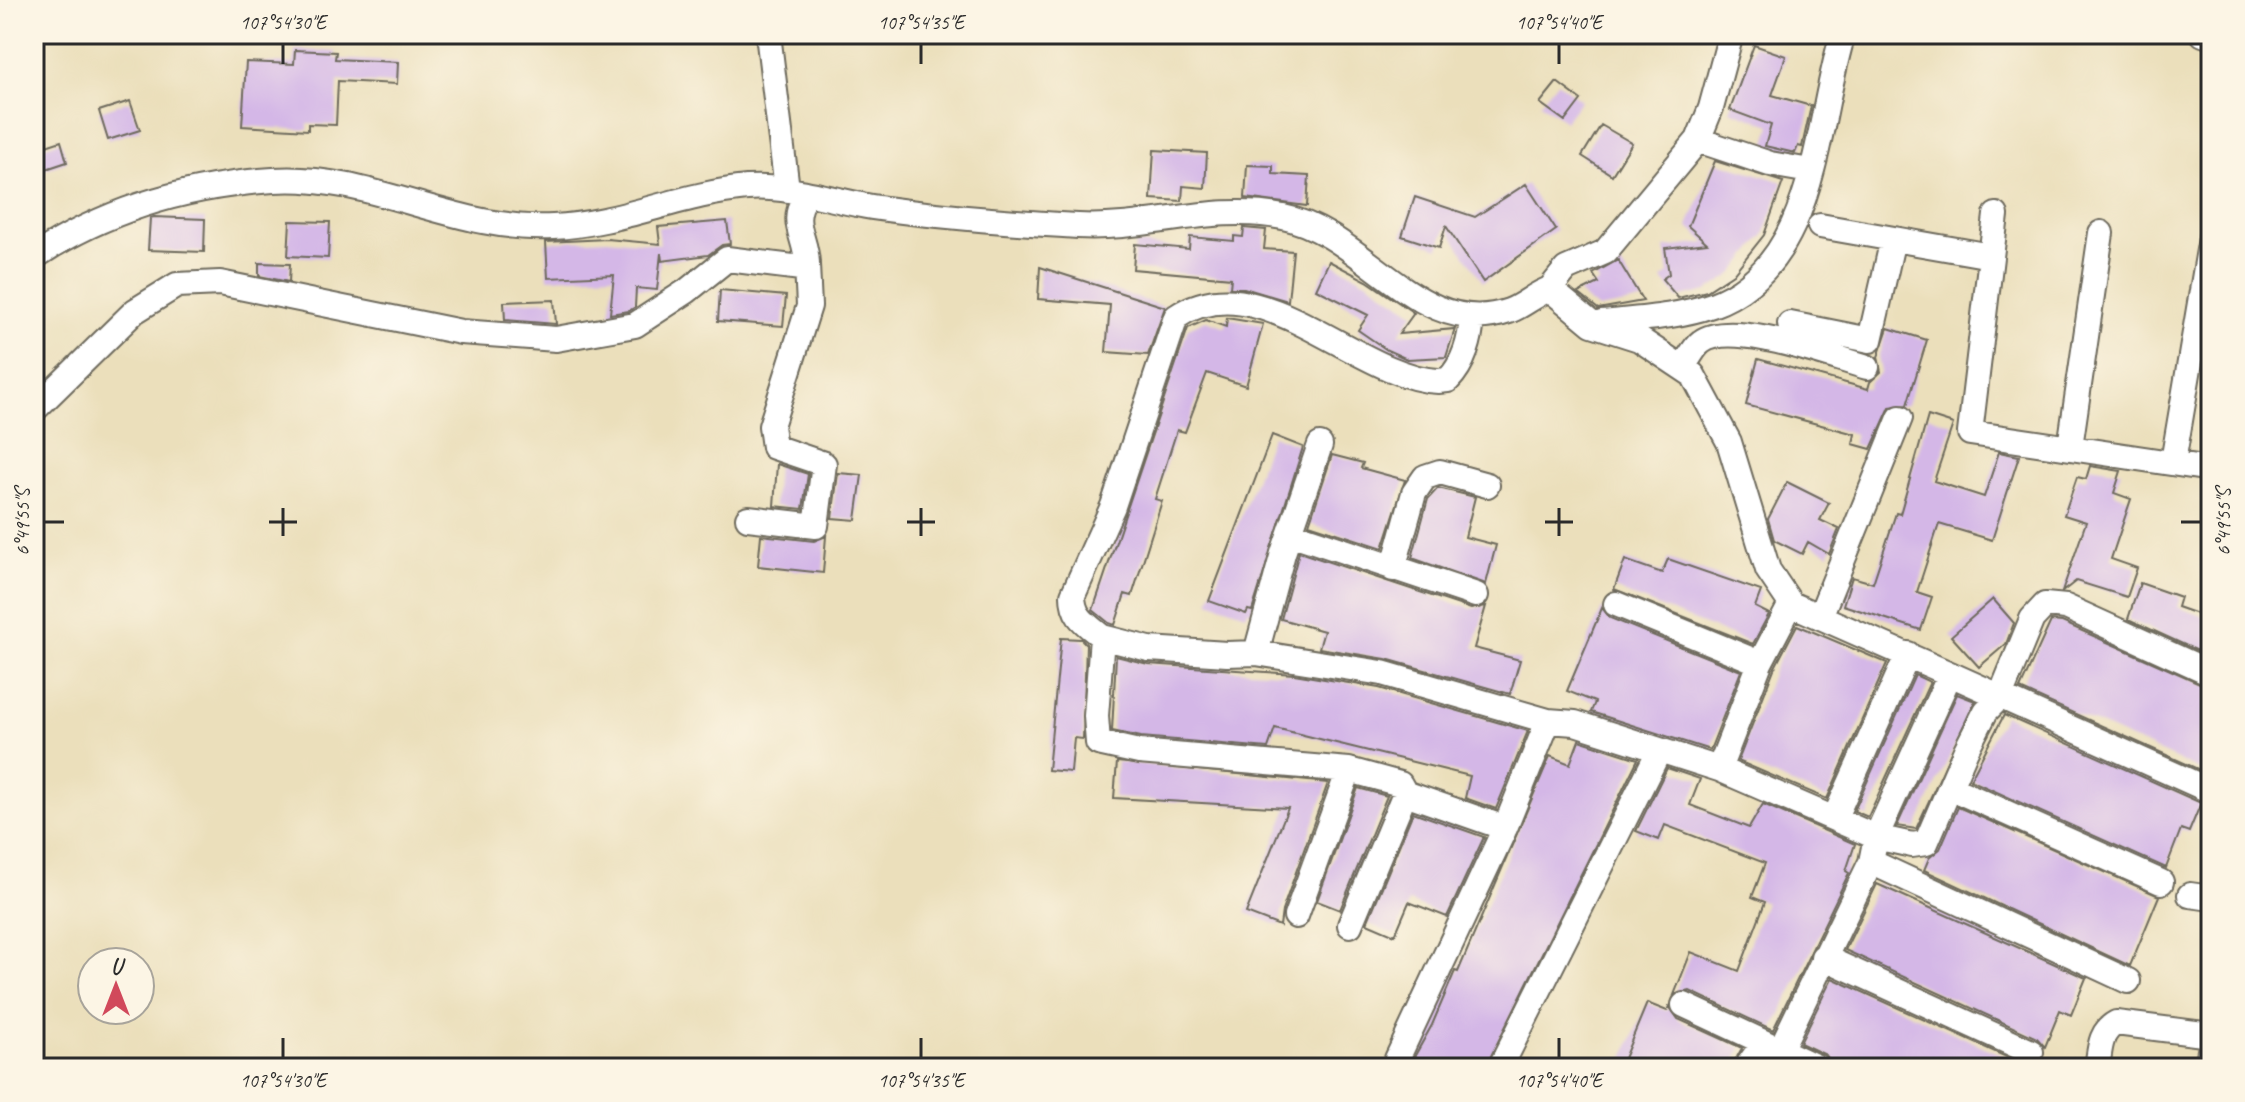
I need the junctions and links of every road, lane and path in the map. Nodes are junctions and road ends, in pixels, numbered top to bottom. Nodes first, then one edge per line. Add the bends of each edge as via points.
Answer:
1 (768, 34) edge
2 (1731, 34) edge
3 (1843, 34) edge
4 (2203, 34) edge
5 (2211, 37) edge
6 (1698, 140) junction
7 (1810, 171) junction
8 (796, 193) junction
9 (1996, 215) dead end
10 (1820, 226) dead end
11 (2101, 233) dead end
12 (1893, 239) junction
13 (2210, 248) edge
14 (1991, 256) junction
15 (34, 257) edge
16 (807, 265) junction
17 (1550, 289) junction
18 (1472, 317) junction
19 (1592, 324) junction
20 (1790, 324) dead end
21 (2201, 361) edge
22 (1683, 367) junction
23 (1867, 367) dead end
24 (34, 410) edge
25 (1900, 418) dead end
26 (1320, 445) dead end
27 (2070, 447) junction
28 (2173, 462) junction
29 (2211, 469) edge
30 (1487, 485) dead end
31 (748, 518) dead end
32 (1290, 533) junction
33 (1393, 569) junction
34 (1476, 595) dead end
35 (1616, 604) dead end
36 (1791, 604) junction
37 (1821, 614) junction
38 (1102, 637) junction
39 (1256, 653) junction
40 (1908, 654) junction
41 (1760, 663) junction
42 (2211, 673) edge
43 (1950, 674) junction
44 (2000, 697) junction
45 (1548, 721) junction
46 (1659, 751) junction
47 (1719, 769) junction
48 (1349, 770) junction
49 (1951, 788) junction
50 (2211, 791) edge
51 (1405, 793) junction
52 (1835, 817) junction
53 (1505, 828) junction
54 (1876, 837) junction
55 (1871, 862) junction
56 (2161, 882) dead end
57 (1296, 916) dead end
58 (1350, 925) dead end
59 (1823, 957) junction
60 (2128, 981) dead end
61 (1684, 1005) dead end
62 (2211, 1035) edge
63 (2211, 1045) edge
64 (1780, 1050) junction
65 (2031, 1052) dead end
66 (1397, 1059) dead end
67 (1500, 1068) edge
68 (1746, 1068) edge
69 (1819, 1068) edge
70 (2097, 1068) edge
71 (2207, 1068) edge

1 - 8 street
2 - 6 street
3 - 7 street
4 - 5 street
6 - 7 street
6 - 17 street via 1605,252 1566,269
7 - 19 street via 1785,243 1735,293 1711,305
8 - 15 street via 726,190 553,227 491,224 324,180 272,180 146,201 101,218
8 - 16 street via 796,227
8 - 18 street via 877,208 1083,226 1222,211 1283,216 1351,246 1438,310
9 - 14 street
10 - 12 street
11 - 27 street
12 - 14 street
12 - 20 street via 1870,340
13 - 21 street
14 - 27 street via 1970,433
16 - 24 street via 794,269 727,259 635,325 556,339 461,332 220,283 177,285 135,311
16 - 31 street via 809,306 771,426 774,447 824,464 816,526
17 - 18 street via 1509,311
17 - 19 street
18 - 38 street via 1471,337 1459,366 1448,380 1438,381 1372,362 1283,314 1247,304 1205,300 1176,317 1113,506 1073,595 1077,617
19 - 22 street via 1639,339
21 - 28 street
22 - 23 street via 1701,342 1722,333
22 - 36 street via 1693,375 1729,442 1768,570
25 - 37 street
26 - 32 street
27 - 28 street
28 - 29 street
30 - 33 street via 1440,472 1425,477 1414,493
32 - 33 street
32 - 39 street
33 - 34 street
35 - 41 street
36 - 37 street
36 - 41 street
37 - 40 street
38 - 39 street via 1149,649
38 - 48 street via 1098,743 1139,752
39 - 45 street via 1382,673
40 - 43 street
40 - 52 street
41 - 47 street
42 - 44 street via 2066,607 2045,605 2032,619
43 - 44 street
43 - 54 street
44 - 49 street via 1986,711
44 - 50 street
45 - 46 street via 1575,723
45 - 53 street
46 - 47 street
46 - 67 street
47 - 52 street
48 - 51 street via 1400,784
48 - 57 street
49 - 54 street via 1926,843
49 - 56 street
51 - 53 street
51 - 58 street
52 - 54 street
53 - 66 street
54 - 55 street
55 - 59 street
55 - 60 street
59 - 64 street
59 - 65 street
61 - 64 street
62 - 70 street via 2116,1023 2102,1038
63 - 71 street
64 - 68 street via 1759,1050
64 - 69 street

